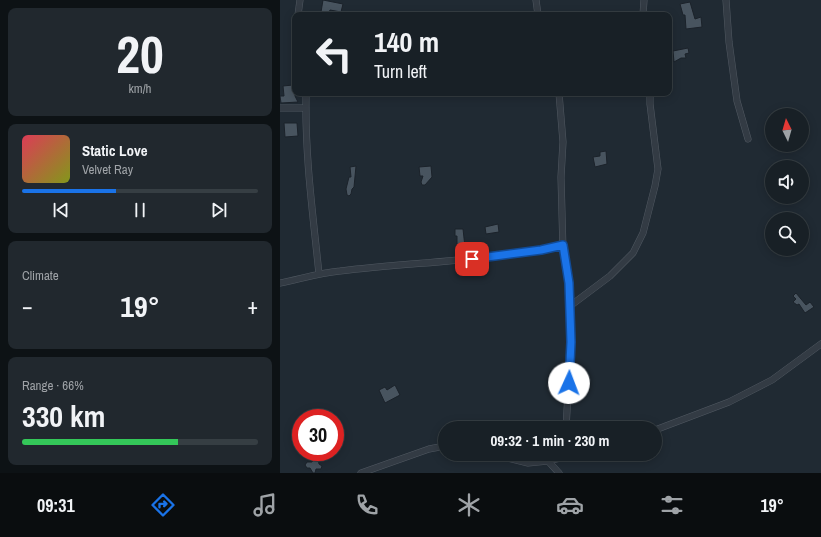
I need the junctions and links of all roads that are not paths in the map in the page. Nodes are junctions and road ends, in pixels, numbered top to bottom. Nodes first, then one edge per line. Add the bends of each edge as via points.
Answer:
1 (300, 0) edge
2 (536, 0) edge
3 (644, 0) edge
4 (726, 0) edge
5 (298, 12) edge
6 (538, 12) edge
7 (643, 12) edge
8 (305, 96) edge
9 (559, 96) edge
10 (650, 96) edge
11 (280, 108) edge
12 (306, 108) junction
13 (748, 139) dead end
14 (563, 245) junction
15 (319, 274) junction
16 (280, 283) edge
17 (570, 306) junction
18 (821, 344) edge
19 (566, 421) edge
20 (662, 427) edge
21 (438, 447) edge
22 (520, 461) edge
23 (548, 461) joint
24 (362, 473) edge
25 (559, 473) edge

1 - 5 street
2 - 6 street
3 - 7 street
4 - 13 street via 737,101
8 - 12 street
9 - 14 street via 563,142
10 - 17 street via 658,169 643,233 633,253 610,276
11 - 12 street
12 - 15 street via 308,172
14 - 15 street via 500,255
14 - 17 street
15 - 16 street
17 - 19 street via 571,342
18 - 20 street via 772,380 729,402
21 - 24 street
22 - 23 street
23 - 25 street

